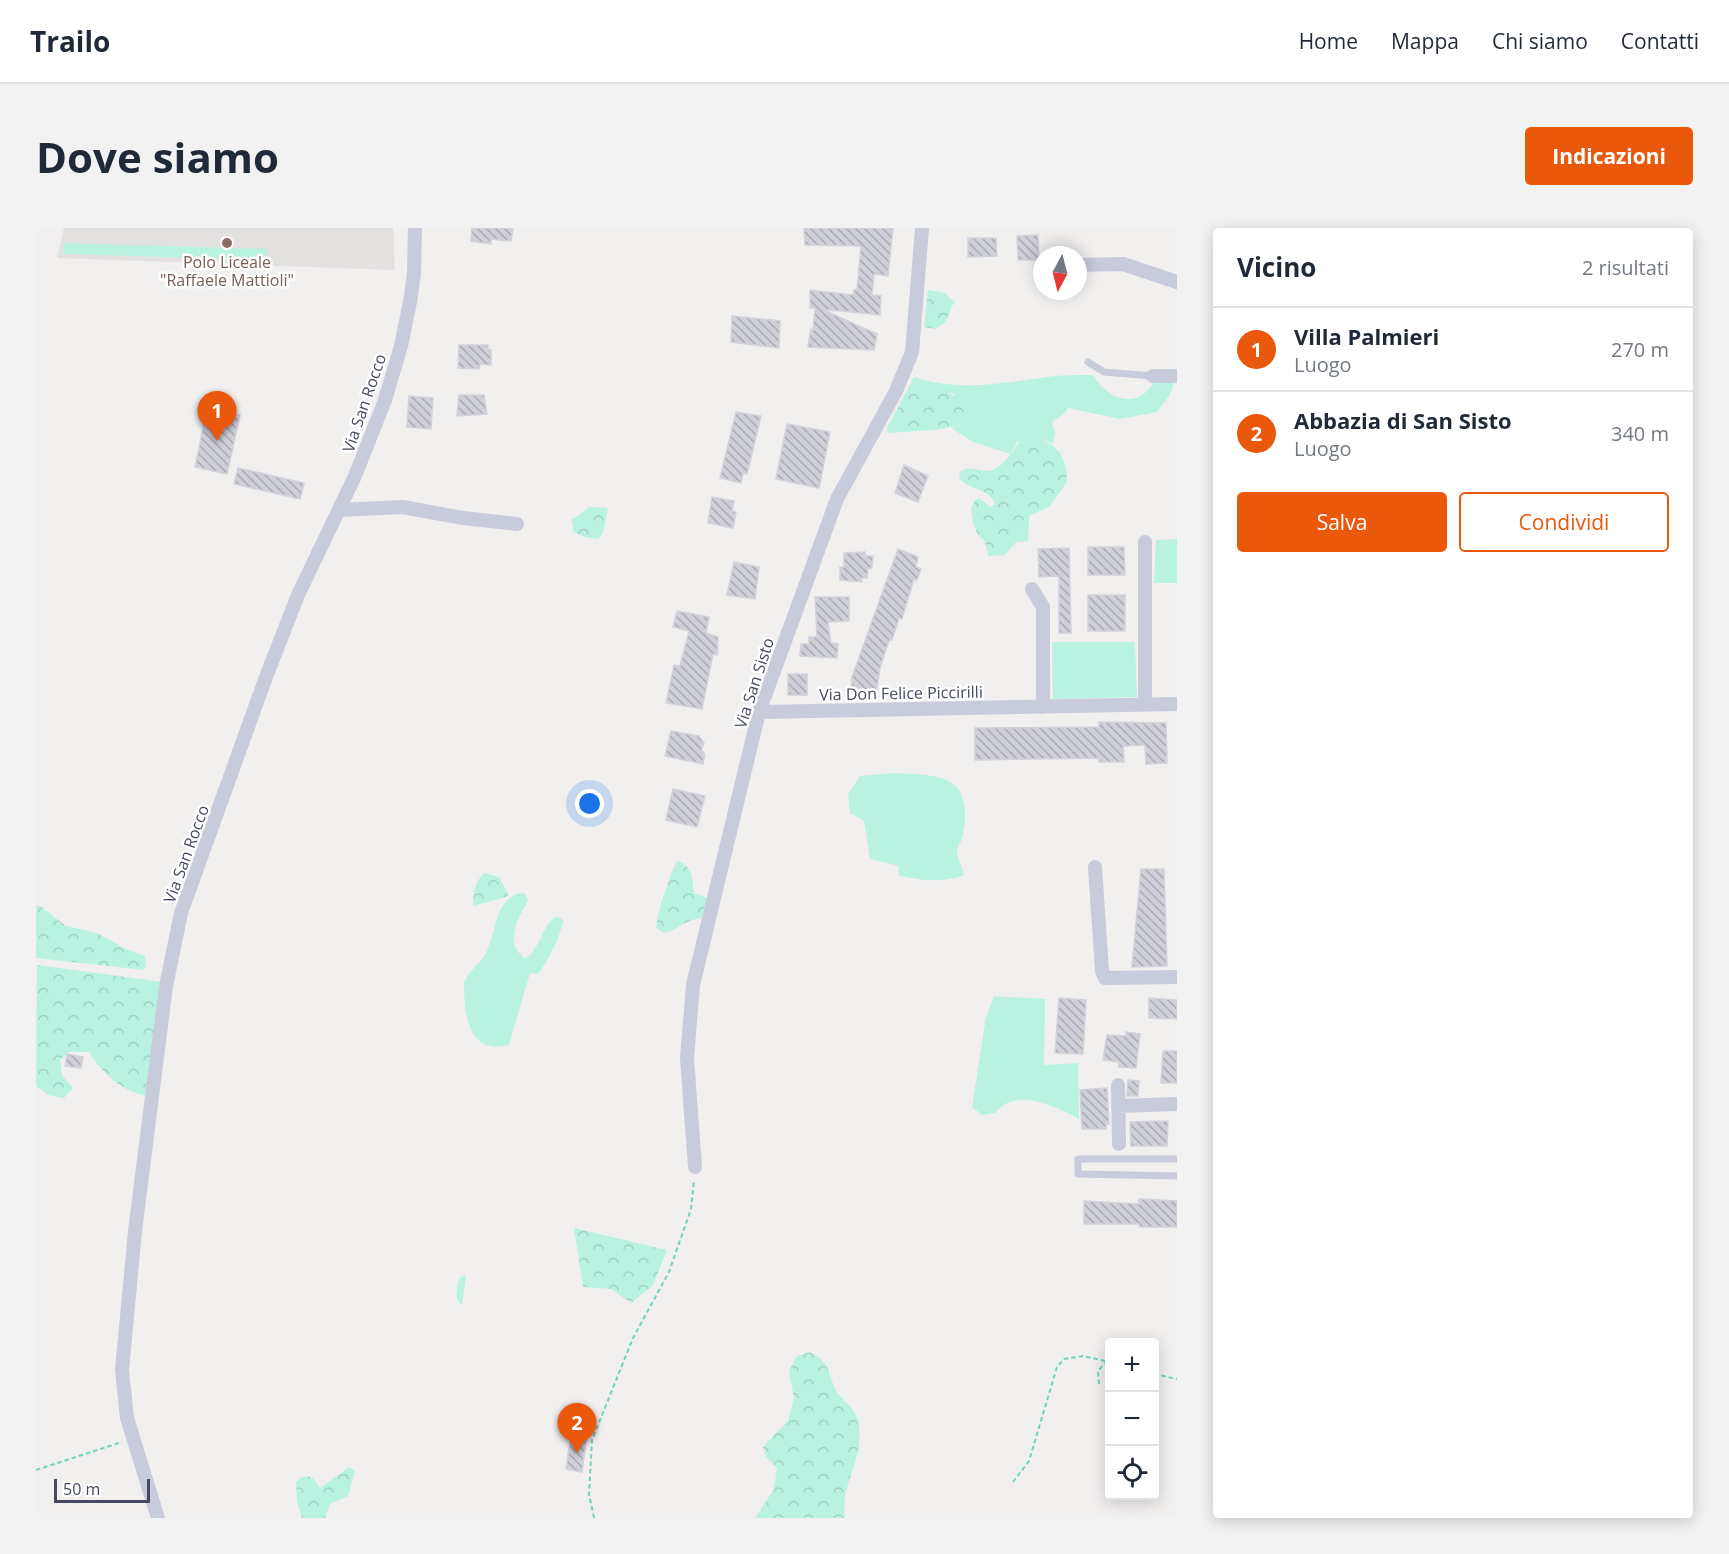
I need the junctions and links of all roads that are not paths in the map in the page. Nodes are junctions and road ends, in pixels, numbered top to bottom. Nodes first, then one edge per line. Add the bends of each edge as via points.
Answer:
1 (415, 228) edge
2 (922, 228) edge
3 (1087, 265) edge
4 (1177, 282) edge
5 (1088, 362) dead end
6 (1153, 375) joint
7 (1177, 376) edge
8 (339, 510) junction
9 (517, 524) dead end
10 (1145, 542) dead end
11 (1032, 589) dead end
12 (1177, 704) edge
13 (1145, 705) junction
14 (1043, 707) junction
15 (759, 712) junction
16 (1095, 867) dead end
17 (1177, 977) edge
18 (1119, 1085) dead end
19 (1177, 1104) edge
20 (1118, 1106) junction
21 (1119, 1143) dead end
22 (1177, 1159) edge
23 (695, 1167) road end
24 (1177, 1176) edge
25 (158, 1518) edge

1 - 8 street, Via San Rocco via 414,273 401,346 385,400
2 - 15 street, Via San Sisto via 912,352 896,391 837,499
3 - 4 street via 1123,264
5 - 6 lane via 1104,372
6 - 7 street
8 - 9 street via 403,507
8 - 25 street, Via San Rocco via 294,605 181,913 166,986 122,1370 127,1418
10 - 13 street
11 - 14 street via 1043,607
12 - 13 street, Via Don Felice Piccirilli
13 - 14 street, Via Don Felice Piccirilli
14 - 15 street, Via Don Felice Piccirilli
15 - 23 street, Via San Sisto via 693,985 687,1058
16 - 17 street via 1105,978
18 - 20 street
19 - 20 street
20 - 21 street
22 - 24 lane via 1078,1159 1078,1174

